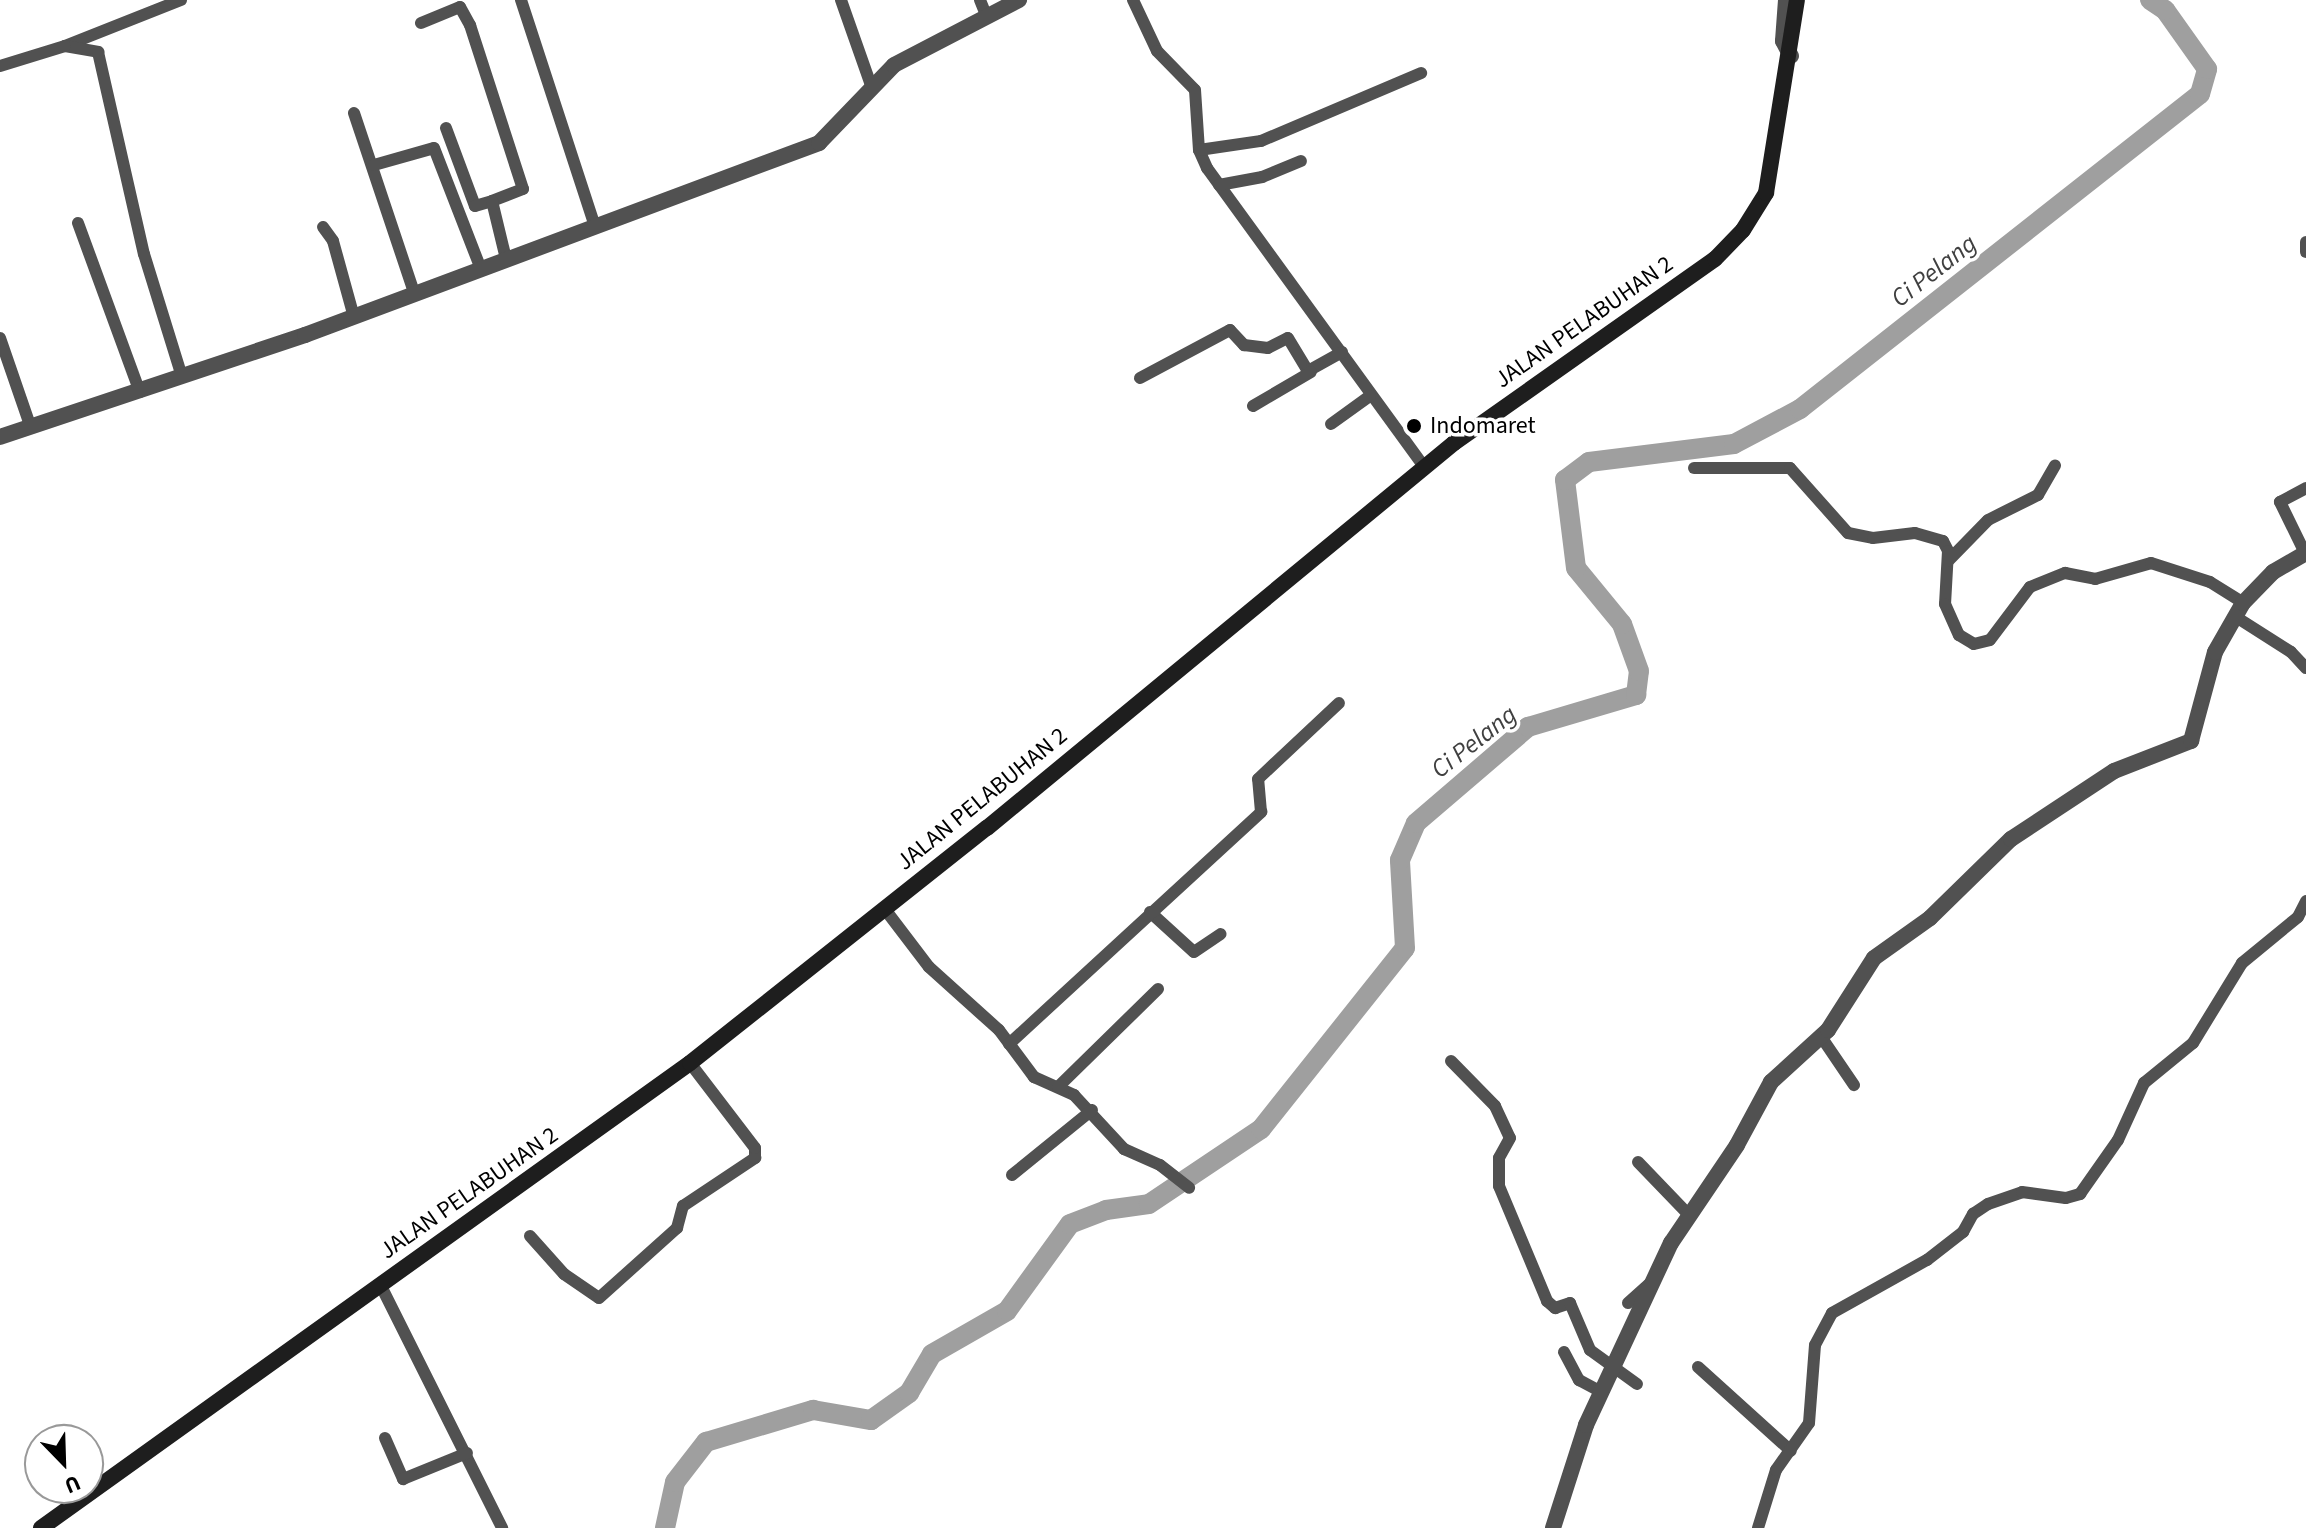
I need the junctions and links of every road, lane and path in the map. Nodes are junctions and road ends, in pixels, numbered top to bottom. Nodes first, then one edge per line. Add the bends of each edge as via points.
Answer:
1 (181, 0) edge
2 (521, 0) edge
3 (841, 0) edge
4 (980, 0) edge
5 (1019, 0) edge
6 (1133, 0) edge
7 (1786, 0) edge
8 (1797, 0) edge
9 (987, 17) junction
10 (421, 23) dead end
11 (65, 46) junction
12 (1791, 57) junction
13 (0, 66) edge
14 (1421, 73) dead end
15 (871, 85) junction
16 (354, 113) dead end
17 (446, 128) dead end
18 (1199, 150) junction
19 (1301, 161) dead end
20 (374, 165) junction
21 (1219, 185) junction
22 (492, 201) junction
23 (78, 223) dead end
24 (594, 224) junction
25 (323, 227) dead end
26 (2306, 242) edge
27 (2306, 252) edge
28 (506, 259) junction
29 (481, 269) junction
30 (415, 295) junction
31 (354, 317) junction
32 (0, 338) edge
33 (1342, 352) junction
34 (1311, 372) junction
35 (182, 377) junction
36 (1140, 378) dead end
37 (140, 392) junction
38 (1370, 396) junction
39 (1253, 406) dead end
40 (1331, 424) dead end
41 (31, 428) junction
42 (0, 437) edge
43 (2055, 465) dead end
44 (1424, 467) junction
45 (1694, 468) dead end
46 (2306, 488) edge
47 (2306, 553) edge
48 (1948, 561) junction
49 (2239, 610) junction
50 (2306, 668) edge
51 (1339, 703) dead end
52 (2306, 901) edge
53 (884, 908) junction
54 (1150, 912) junction
55 (1221, 934) dead end
56 (1158, 989) dead end
57 (1822, 1038) junction
58 (1009, 1044) junction
59 (1451, 1061) dead end
60 (690, 1063) junction
61 (1854, 1085) dead end
62 (1058, 1087) junction
63 (1092, 1110) junction
64 (1638, 1162) dead end
65 (1012, 1175) dead end
66 (1189, 1188) dead end
67 (1689, 1215) junction
68 (530, 1236) dead end
69 (1658, 1275) junction
70 (380, 1284) junction
71 (1628, 1303) dead end
72 (1564, 1352) dead end
73 (1698, 1367) dead end
74 (1614, 1368) junction
75 (1637, 1384) dead end
76 (1602, 1392) junction
77 (385, 1438) dead end
78 (1791, 1451) junction
79 (467, 1453) junction
80 (41, 1528) edge
81 (502, 1528) edge
82 (1553, 1528) edge
83 (1758, 1528) edge

1 - 11 street
2 - 24 street
3 - 15 street
4 - 9 street
5 - 9 street
6 - 18 street via 1157,51 1195,90
7 - 12 street via 1783,41
8 - 12 main road, JALAN PELABUHAN 2
9 - 15 street via 894,65
10 - 22 street via 460,7 470,25 523,189
11 - 13 street
11 - 35 street via 98,52 144,254
12 - 44 main road, JALAN PELABUHAN 2 via 1766,193 1736,239
14 - 18 street via 1261,141
15 - 24 street via 819,143
16 - 20 street
17 - 22 street via 475,206
18 - 21 street
19 - 21 street via 1262,177
20 - 29 street via 434,148
20 - 30 street
21 - 33 street
22 - 28 street
23 - 37 street
24 - 28 street
25 - 31 street via 333,241
26 - 27 street
28 - 29 street
29 - 30 street
30 - 31 street
31 - 35 street
32 - 41 street
33 - 34 street
33 - 38 street
34 - 36 street via 1288,338 1268,348 1244,345 1230,330
34 - 39 street
35 - 37 street
37 - 41 street
38 - 40 street
38 - 44 street
41 - 42 street
43 - 48 street via 2038,495 1988,520
44 - 53 main road, JALAN PELABUHAN 2
45 - 48 street via 1790,468 1848,533 1873,538 1925,534 1946,544
46 - 47 street via 2280,502
47 - 49 street via 2273,572
48 - 49 street via 1945,604 1959,635 1974,644 1990,640 2030,587 2065,573 2095,579 2151,563 2210,582
49 - 50 street
49 - 57 street via 2205,678 2191,741 2114,771 2011,839 1930,918 1869,963
51 - 54 street via 1258,779 1261,812
52 - 78 street via 2298,917 2242,963 2193,1043 2144,1083 2124,1130 2080,1194 2066,1198 2022,1192 1988,1204 1927,1260 1832,1313 1815,1345 1809,1423
53 - 58 street via 929,967
53 - 60 main road, JALAN PELABUHAN 2
54 - 55 street via 1194,952
54 - 58 street
56 - 62 street
57 - 61 street
57 - 67 street via 1771,1082 1737,1145
58 - 62 street via 1039,1081
59 - 74 street via 1495,1106 1510,1138 1499,1158 1499,1186 1547,1301 1555,1308 1570,1303 1590,1350
60 - 68 street via 755,1148 755,1158 683,1206 677,1228 599,1298 564,1274
60 - 70 main road, JALAN PELABUHAN 2
62 - 63 street
63 - 65 street
63 - 66 street via 1124,1149 1177,1176
64 - 67 street
67 - 69 street
69 - 71 street
69 - 74 street
70 - 79 street
70 - 80 main road, JALAN PELABUHAN 2
72 - 76 street via 1579,1380
73 - 78 street
74 - 75 street
74 - 76 street
76 - 82 street via 1580,1439
77 - 79 street via 403,1479
78 - 83 street via 1772,1479
79 - 81 street

